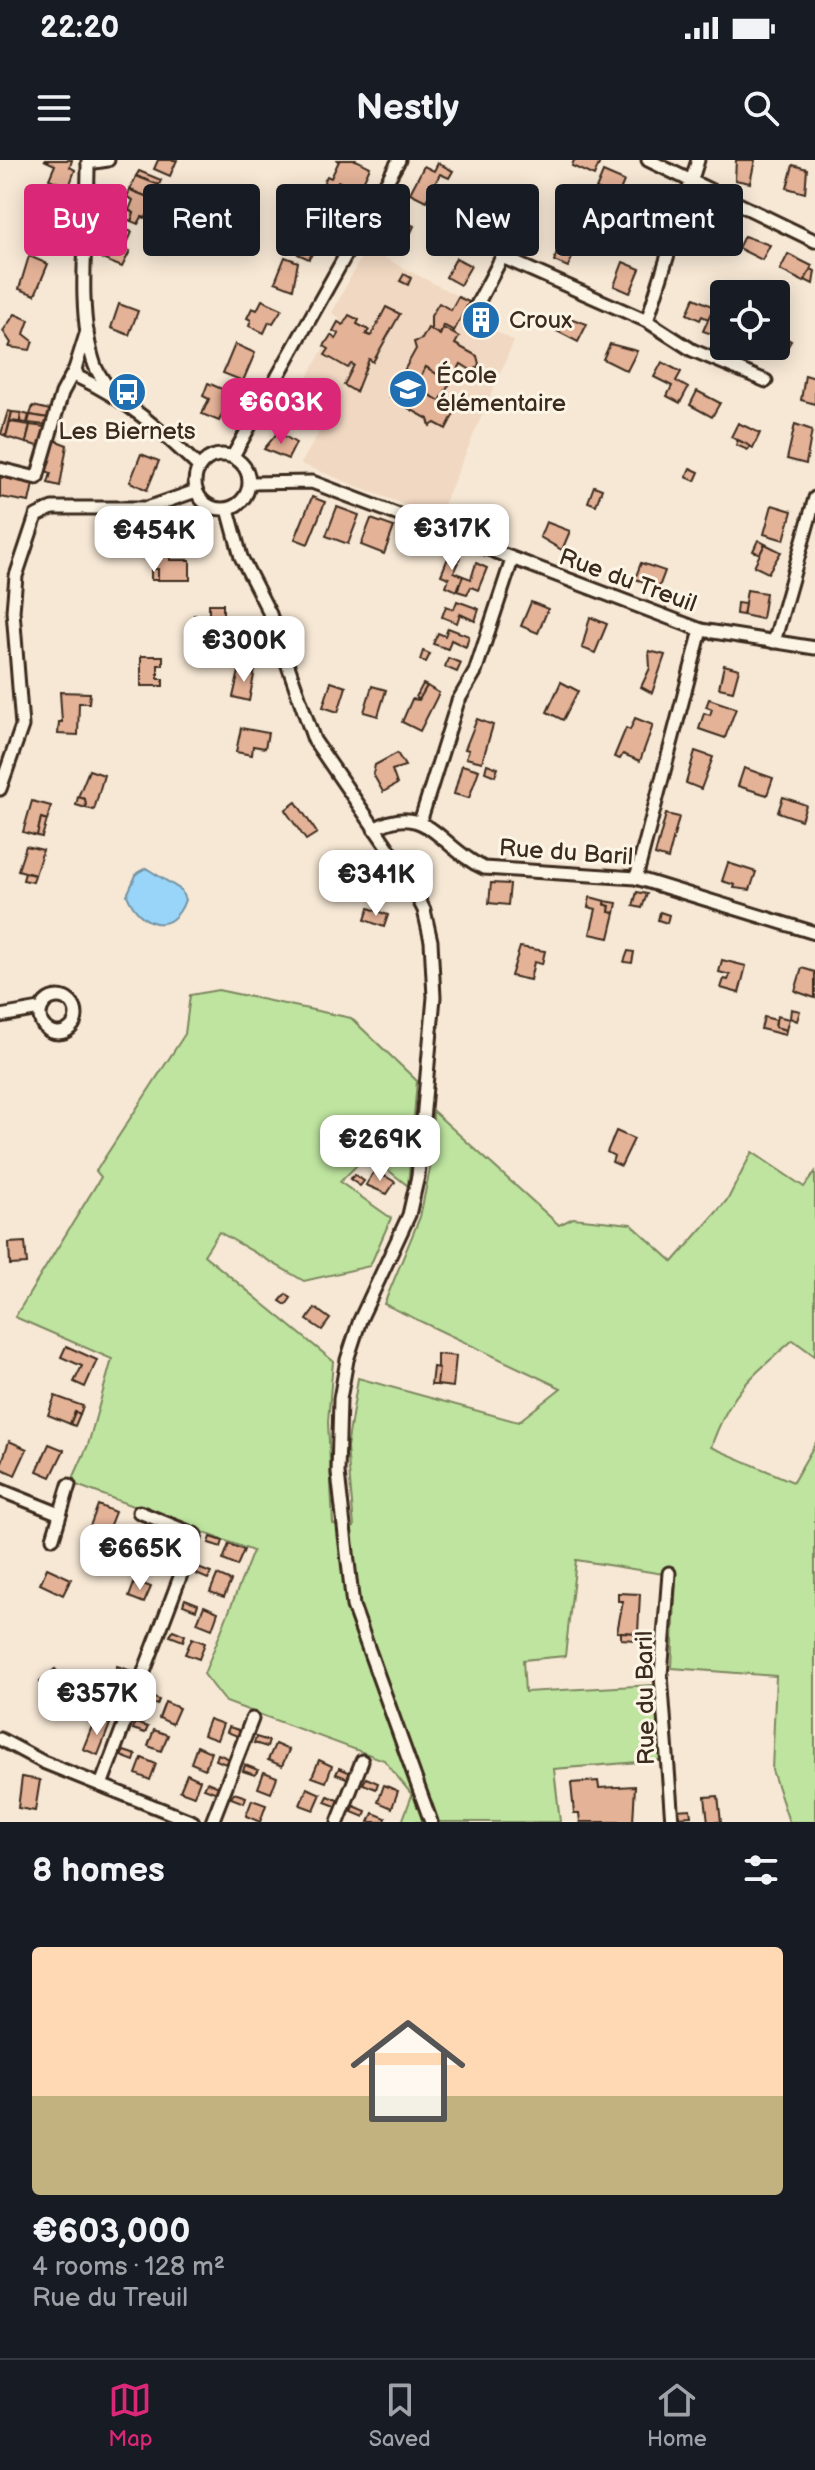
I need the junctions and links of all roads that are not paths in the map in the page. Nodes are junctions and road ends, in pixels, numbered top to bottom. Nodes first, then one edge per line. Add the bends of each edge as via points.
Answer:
1 (108, 160) edge
2 (399, 160) edge
3 (648, 160) edge
4 (698, 160) edge
5 (88, 162) edge
6 (693, 183) junction
7 (814, 239) edge
8 (471, 316) dead end
9 (647, 321) junction
10 (88, 323) junction
11 (77, 366) junction
12 (91, 373) junction
13 (766, 381) dead end
14 (61, 402) junction
15 (233, 456) junction
16 (199, 467) junction
17 (0, 469) edge
18 (250, 483) junction
19 (196, 491) junction
20 (815, 498) edge
21 (228, 509) junction
22 (512, 560) junction
23 (701, 630) junction
24 (774, 642) junction
25 (815, 648) edge
26 (0, 789) edge
27 (421, 819) junction
28 (374, 829) junction
29 (636, 878) junction
30 (815, 933) edge
31 (40, 1009) dead end
32 (0, 1016) edge
33 (69, 1485) dead end
34 (0, 1490) edge
35 (139, 1512) dead end
36 (60, 1514) junction
37 (53, 1538) dead end
38 (669, 1573) dead end
39 (252, 1719) dead end
40 (0, 1739) edge
41 (362, 1761) dead end
42 (101, 1785) junction
43 (193, 1822) edge
44 (212, 1822) edge
45 (338, 1822) edge
46 (431, 1822) edge
47 (672, 1822) edge

1 - 5 street
2 - 15 street
3 - 6 street
4 - 6 street
5 - 10 street
6 - 7 street
6 - 9 street
8 - 9 street via 502,257
9 - 13 street via 692,350
10 - 11 street
10 - 12 street
11 - 12 street
11 - 12 street via 78,377
11 - 14 street
12 - 14 street
12 - 16 street
14 - 17 street via 37,478
15 - 16 street via 214,455
15 - 18 street via 248,472
16 - 19 street
18 - 21 street via 243,500
18 - 22 street, Rue du Treuil via 312,482
19 - 21 street via 208,506
19 - 26 street via 147,508 52,508 36,516 16,576 13,611 22,726
20 - 24 street
21 - 28 street via 241,557 270,614 314,740
22 - 23 street, Rue du Treuil
22 - 27 street via 475,672 458,701
23 - 24 street, Rue du Treuil
23 - 29 street
24 - 25 street, Rue du Treuil
27 - 28 street via 401,818
27 - 29 street, Rue du Baril via 463,858 484,868
28 - 46 street via 424,910 435,967 434,997 418,1176 409,1215 347,1360 338,1473 353,1606
29 - 30 street, Rue du Baril
31 - 32 street
33 - 36 street
34 - 36 street
35 - 42 street via 196,1535
36 - 37 street
38 - 47 street, Rue du Baril via 661,1675
39 - 44 street
40 - 42 street
41 - 45 street
42 - 43 street

